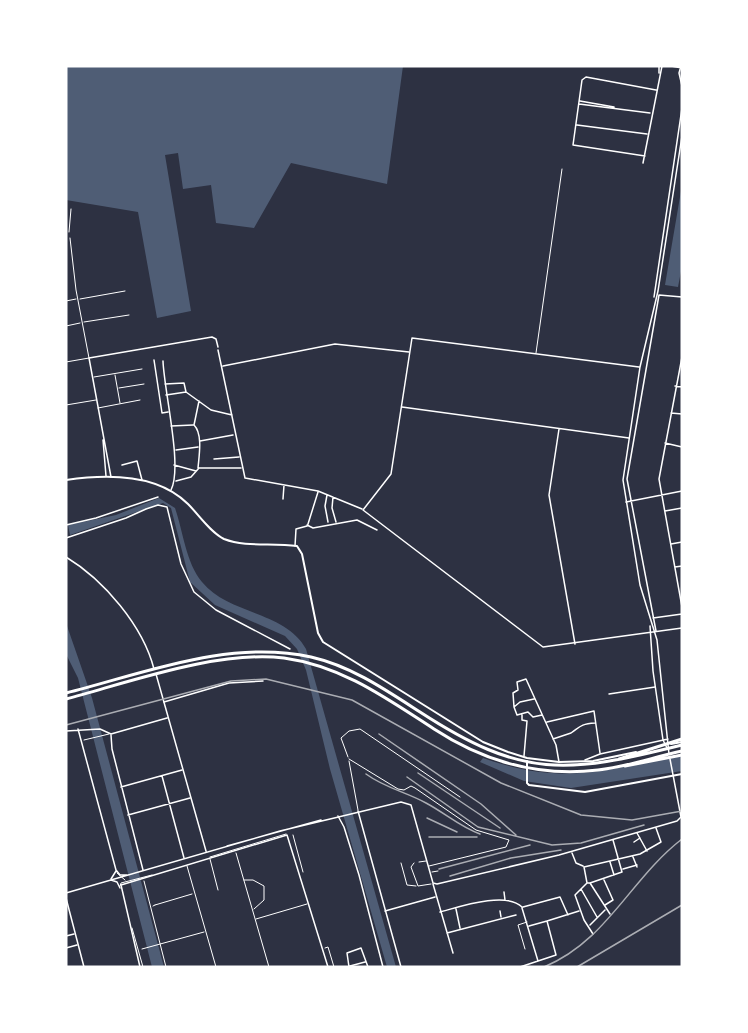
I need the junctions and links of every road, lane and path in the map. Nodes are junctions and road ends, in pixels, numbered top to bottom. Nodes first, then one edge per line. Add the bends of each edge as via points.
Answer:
1 (660, 66) edge
2 (671, 66) edge
3 (681, 67) edge
4 (682, 86) edge
5 (656, 90) junction
6 (579, 102) junction
7 (682, 108) edge
8 (651, 113) junction
9 (576, 125) junction
10 (647, 135) junction
11 (682, 136) edge
12 (645, 156) junction
13 (643, 163) dead end
14 (562, 169) dead end
15 (71, 209) dead end
16 (69, 232) dead end
17 (70, 238) dead end
18 (125, 291) dead end
19 (682, 297) edge
20 (78, 299) junction
21 (654, 300) junction
22 (66, 301) edge
23 (129, 315) dead end
24 (82, 323) junction
25 (66, 326) edge
26 (409, 352) junction
27 (537, 353) junction
28 (89, 358) junction
29 (682, 359) edge
30 (154, 360) dead end
31 (163, 361) dead end
32 (66, 362) edge
33 (222, 367) junction
34 (640, 367) junction
35 (142, 369) dead end
36 (115, 373) junction
37 (92, 377) junction
38 (144, 384) dead end
39 (164, 384) junction
40 (675, 386) junction
41 (682, 387) edge
42 (117, 388) junction
43 (186, 392) junction
44 (165, 395) junction
45 (96, 400) junction
46 (140, 400) dead end
47 (199, 401) junction
48 (120, 404) junction
49 (66, 405) edge
50 (402, 407) junction
51 (98, 408) junction
52 (169, 412) junction
53 (670, 412) junction
54 (682, 414) edge
55 (232, 415) junction
56 (194, 425) junction
57 (171, 426) junction
58 (559, 429) junction
59 (235, 435) junction
60 (629, 438) junction
61 (104, 439) junction
62 (199, 441) junction
63 (664, 443) junction
64 (199, 447) junction
65 (682, 447) edge
66 (175, 450) junction
67 (239, 457) junction
68 (214, 459) dead end
69 (122, 465) dead end
70 (174, 465) junction
71 (241, 468) junction
72 (197, 470) junction
73 (106, 477) junction
74 (111, 477) junction
75 (66, 480) edge
76 (142, 480) junction
77 (175, 481) junction
78 (284, 484) junction
79 (171, 491) junction
80 (318, 491) junction
81 (682, 491) edge
82 (328, 494) junction
83 (660, 495) junction
84 (333, 496) junction
85 (158, 497) dead end
86 (283, 499) dead end
87 (631, 501) junction
88 (626, 502) junction
89 (682, 508) edge
90 (363, 510) junction
91 (664, 511) junction
92 (336, 522) junction
93 (329, 524) junction
94 (66, 525) edge
95 (308, 525) junction
96 (377, 531) dead end
97 (66, 538) edge
98 (682, 542) edge
99 (670, 544) junction
100 (295, 546) junction
101 (66, 556) edge
102 (682, 566) edge
103 (675, 567) junction
104 (680, 588) edge
105 (682, 607) edge
106 (682, 614) edge
107 (652, 618) junction
108 (650, 625) junction
109 (682, 628) edge
110 (656, 632) junction
111 (649, 633) junction
112 (657, 640) junction
113 (651, 641) junction
114 (575, 644) junction
115 (290, 649) dead end
116 (263, 681) dead end
117 (655, 687) junction
118 (66, 693) edge
119 (609, 694) dead end
120 (66, 699) edge
121 (534, 699) junction
122 (163, 702) junction
123 (514, 707) junction
124 (522, 714) junction
125 (543, 714) junction
126 (168, 717) junction
127 (546, 722) junction
128 (596, 723) junction
129 (78, 729) junction
130 (66, 731) edge
131 (111, 734) junction
132 (552, 739) junction
133 (668, 739) junction
134 (663, 740) junction
135 (82, 741) junction
136 (682, 742) edge
137 (666, 746) junction
138 (682, 753) edge
139 (600, 754) junction
140 (349, 759) junction
141 (526, 759) junction
142 (559, 762) junction
143 (579, 762) junction
144 (183, 770) junction
145 (674, 774) junction
146 (682, 774) edge
147 (162, 776) junction
148 (121, 787) junction
149 (191, 797) junction
150 (460, 797) dead end
151 (170, 803) junction
152 (358, 811) junction
153 (128, 815) junction
154 (339, 816) junction
155 (324, 820) junction
156 (656, 827) junction
157 (637, 833) junction
158 (287, 835) junction
159 (293, 835) dead end
160 (641, 838) junction
161 (613, 840) junction
162 (634, 842) dead end
163 (235, 851) junction
164 (571, 851) junction
165 (207, 852) junction
166 (647, 852) junction
167 (633, 856) junction
168 (184, 858) junction
169 (210, 859) junction
170 (427, 860) junction
171 (619, 860) junction
172 (419, 862) dead end
173 (610, 862) junction
174 (401, 863) dead end
175 (414, 863) dead end
176 (187, 866) junction
177 (428, 866) junction
178 (584, 867) junction
179 (622, 869) junction
180 (116, 870) junction
181 (143, 870) junction
182 (438, 871) dead end
183 (139, 872) junction
184 (303, 872) dead end
185 (430, 873) junction
186 (124, 876) junction
187 (615, 876) junction
188 (142, 878) junction
189 (604, 879) junction
190 (110, 880) junction
191 (244, 880) junction
192 (127, 882) junction
193 (433, 883) junction
194 (589, 883) junction
195 (418, 886) junction
196 (120, 888) junction
197 (580, 888) junction
198 (218, 890) dead end
199 (504, 892) dead end
200 (66, 893) edge
201 (194, 893) junction
202 (435, 897) junction
203 (66, 898) edge
204 (505, 900) junction
205 (309, 903) junction
206 (154, 906) dead end
207 (603, 906) junction
208 (522, 907) junction
209 (456, 908) junction
210 (606, 909) junction
211 (252, 910) junction
212 (580, 910) junction
213 (385, 911) junction
214 (440, 912) junction
215 (500, 912) dead end
216 (610, 914) dead end
217 (516, 915) dead end
218 (568, 915) junction
219 (597, 917) junction
220 (501, 918) junction
221 (255, 920) junction
222 (547, 921) junction
223 (527, 922) junction
224 (588, 926) junction
225 (529, 927) junction
226 (460, 929) junction
227 (206, 931) junction
228 (75, 933) junction
229 (446, 933) junction
230 (593, 934) dead end
231 (66, 936) edge
232 (160, 944) junction
233 (78, 945) junction
234 (66, 948) edge
235 (325, 948) dead end
236 (142, 949) dead end
237 (525, 949) dead end
238 (453, 953) dead end
239 (367, 962) junction
240 (539, 962) junction
241 (84, 967) edge
242 (141, 967) edge
243 (166, 967) edge
244 (216, 967) edge
245 (269, 967) edge
246 (328, 967) edge
247 (334, 967) edge
248 (349, 967) edge
249 (368, 967) edge
250 (383, 967) edge
251 (401, 967) edge
252 (520, 967) edge

1 - 5 street
2 - 3 street
3 - 4 street
5 - 6 street via 586,77 582,80
5 - 8 street
6 - 8 street
6 - 9 street
7 - 21 street
8 - 10 street
9 - 10 street
9 - 12 street via 574,146
10 - 12 street
11 - 21 street
12 - 13 street
14 - 27 street
15 - 16 street
17 - 20 street
18 - 20 street
19 - 87 street via 662,293 659,297 627,474
20 - 22 street
20 - 24 street
21 - 34 street
23 - 24 street
24 - 25 street
24 - 28 street
26 - 27 street via 414,338
26 - 33 street via 335,344
26 - 50 street
27 - 34 street
28 - 32 street
28 - 33 street via 212,337 216,339
28 - 37 street
29 - 40 street
30 - 52 street via 162,413
31 - 39 street
33 - 55 street
34 - 60 street
35 - 36 street
36 - 37 street
36 - 42 street
37 - 45 street
38 - 42 street
39 - 43 street via 184,382
39 - 44 street
40 - 41 street
40 - 53 street
42 - 48 street
43 - 44 street
43 - 47 street
44 - 52 street
45 - 49 street
45 - 51 street
46 - 48 street
47 - 55 street via 214,411
47 - 56 street
48 - 51 street
50 - 58 street
50 - 90 street via 391,474
51 - 61 street
52 - 57 street
53 - 54 street
53 - 63 street
55 - 59 street
56 - 57 street
56 - 62 street
57 - 66 street
58 - 60 street
58 - 114 street via 549,495
59 - 62 street
59 - 67 street
60 - 88 street via 622,480
61 - 73 street
61 - 74 street
62 - 64 street
63 - 65 street
63 - 83 street
64 - 66 street
64 - 72 street
66 - 70 street
67 - 68 street
67 - 71 street
69 - 76 street via 137,461
70 - 72 street
70 - 77 street
71 - 72 street
71 - 78 street via 249,480
72 - 77 street via 191,477
73 - 74 highway
73 - 75 highway
74 - 76 highway
76 - 79 highway
77 - 79 street
78 - 80 street
78 - 86 street
79 - 100 highway via 224,538 248,544
80 - 82 street
80 - 95 street
81 - 83 street
82 - 84 street
82 - 93 street via 325,506
83 - 87 street
83 - 91 street
84 - 90 street
84 - 92 street
85 - 94 street
87 - 88 street
87 - 107 street
88 - 108 street
89 - 91 street
90 - 114 street via 543,647
91 - 99 street
92 - 93 street
92 - 96 street via 357,520
93 - 95 street via 313,528
95 - 100 street via 296,529
97 - 115 street via 146,508 166,507 194,592 216,610
98 - 99 street
99 - 103 street
100 - 141 highway via 302,554 323,642 483,742
101 - 122 street via 108,593 139,630
102 - 103 street
103 - 104 street
104 - 105 street
106 - 107 street
107 - 110 street
108 - 110 street
108 - 111 street
109 - 110 street
110 - 111 street
110 - 112 street
111 - 113 street
111 - 114 street
112 - 113 street
112 - 133 street
113 - 117 street
116 - 122 street via 242,681
117 - 119 street
117 - 134 street
118 - 136 highway via 216,655 290,654 328,662 355,674 458,737 528,763 586,766
120 - 138 highway via 219,661 285,658 356,680 462,746 498,760 570,772 612,768
121 - 123 street
121 - 123 street via 526,679 517,681
121 - 125 street
122 - 126 street
123 - 124 street via 517,716
124 - 125 street
124 - 141 street via 522,720 527,721
125 - 127 street
126 - 131 street
126 - 144 street
127 - 128 street via 594,711
127 - 132 street
128 - 132 street via 583,723 571,733
128 - 139 street
129 - 130 street
129 - 131 street via 100,729
129 - 135 street
131 - 135 street
131 - 148 street
132 - 142 street
133 - 134 street
133 - 137 street
134 - 137 street
134 - 139 street
135 - 180 street
136 - 137 highway
137 - 143 highway
137 - 145 street
139 - 143 street
140 - 150 street via 341,738 360,729
140 - 152 street
140 - 177 street via 398,789 415,788 476,830 509,840 506,847
141 - 142 highway
141 - 145 highway via 527,783 544,789 585,792
142 - 143 highway
144 - 147 street
144 - 149 street
145 - 146 highway
145 - 156 street via 681,817
147 - 148 street
147 - 151 street
148 - 153 street
149 - 151 street
149 - 165 street
151 - 153 street
151 - 168 street
152 - 154 street
152 - 170 street via 401,802 409,804
152 - 213 street
153 - 181 street
154 - 155 street
154 - 250 street
155 - 165 street
155 - 183 street
156 - 157 street
156 - 166 street via 661,843
157 - 160 street
157 - 161 street
158 - 163 street
158 - 188 street
158 - 205 street
159 - 184 street
160 - 162 street
160 - 166 street
161 - 164 street
161 - 171 street
163 - 169 street
163 - 191 street
164 - 178 street via 576,863
164 - 193 street
165 - 168 street
166 - 167 street
167 - 171 street
167 - 179 street via 637,866
168 - 181 street
169 - 176 street
169 - 198 street
170 - 172 street
170 - 177 street
171 - 173 street
171 - 179 street
173 - 178 street
173 - 187 street
174 - 195 street via 407,885
175 - 195 street via 411,867
176 - 188 street
176 - 201 street
177 - 185 street
178 - 194 street
179 - 187 street
180 - 186 street
180 - 190 street
181 - 183 street
182 - 185 street
183 - 186 street
185 - 193 street
186 - 190 street
186 - 192 street
187 - 189 street
188 - 192 street
188 - 232 street
189 - 194 street
189 - 207 street via 613,900
190 - 196 street
190 - 200 street
191 - 211 street
191 - 211 street via 258,881 266,892 264,900
192 - 196 street
193 - 195 street
193 - 202 street
194 - 197 street
194 - 207 street
196 - 242 street
197 - 212 street via 576,894
197 - 219 street
199 - 204 street
201 - 206 street
201 - 227 street
202 - 213 street
202 - 214 street
203 - 228 street
204 - 208 street
204 - 209 street
205 - 221 street
205 - 246 street
207 - 210 street
208 - 218 street via 560,897
208 - 223 street
209 - 214 street
209 - 226 street
210 - 216 street
210 - 219 street
211 - 221 street
212 - 218 street
212 - 224 street
213 - 251 street
214 - 229 street
215 - 220 street
217 - 220 street
218 - 222 street
219 - 224 street
220 - 226 street
221 - 245 street
222 - 225 street
222 - 240 street via 556,955
223 - 225 street
223 - 237 street via 518,925
224 - 230 street
225 - 240 street
226 - 229 street
227 - 232 street
227 - 244 street
228 - 231 street
228 - 233 street
229 - 238 street
232 - 236 street
232 - 243 street
233 - 234 street
233 - 241 street
235 - 247 street via 328,947
239 - 248 street
239 - 248 street via 362,948 357,949 347,953
239 - 249 street
240 - 252 street

